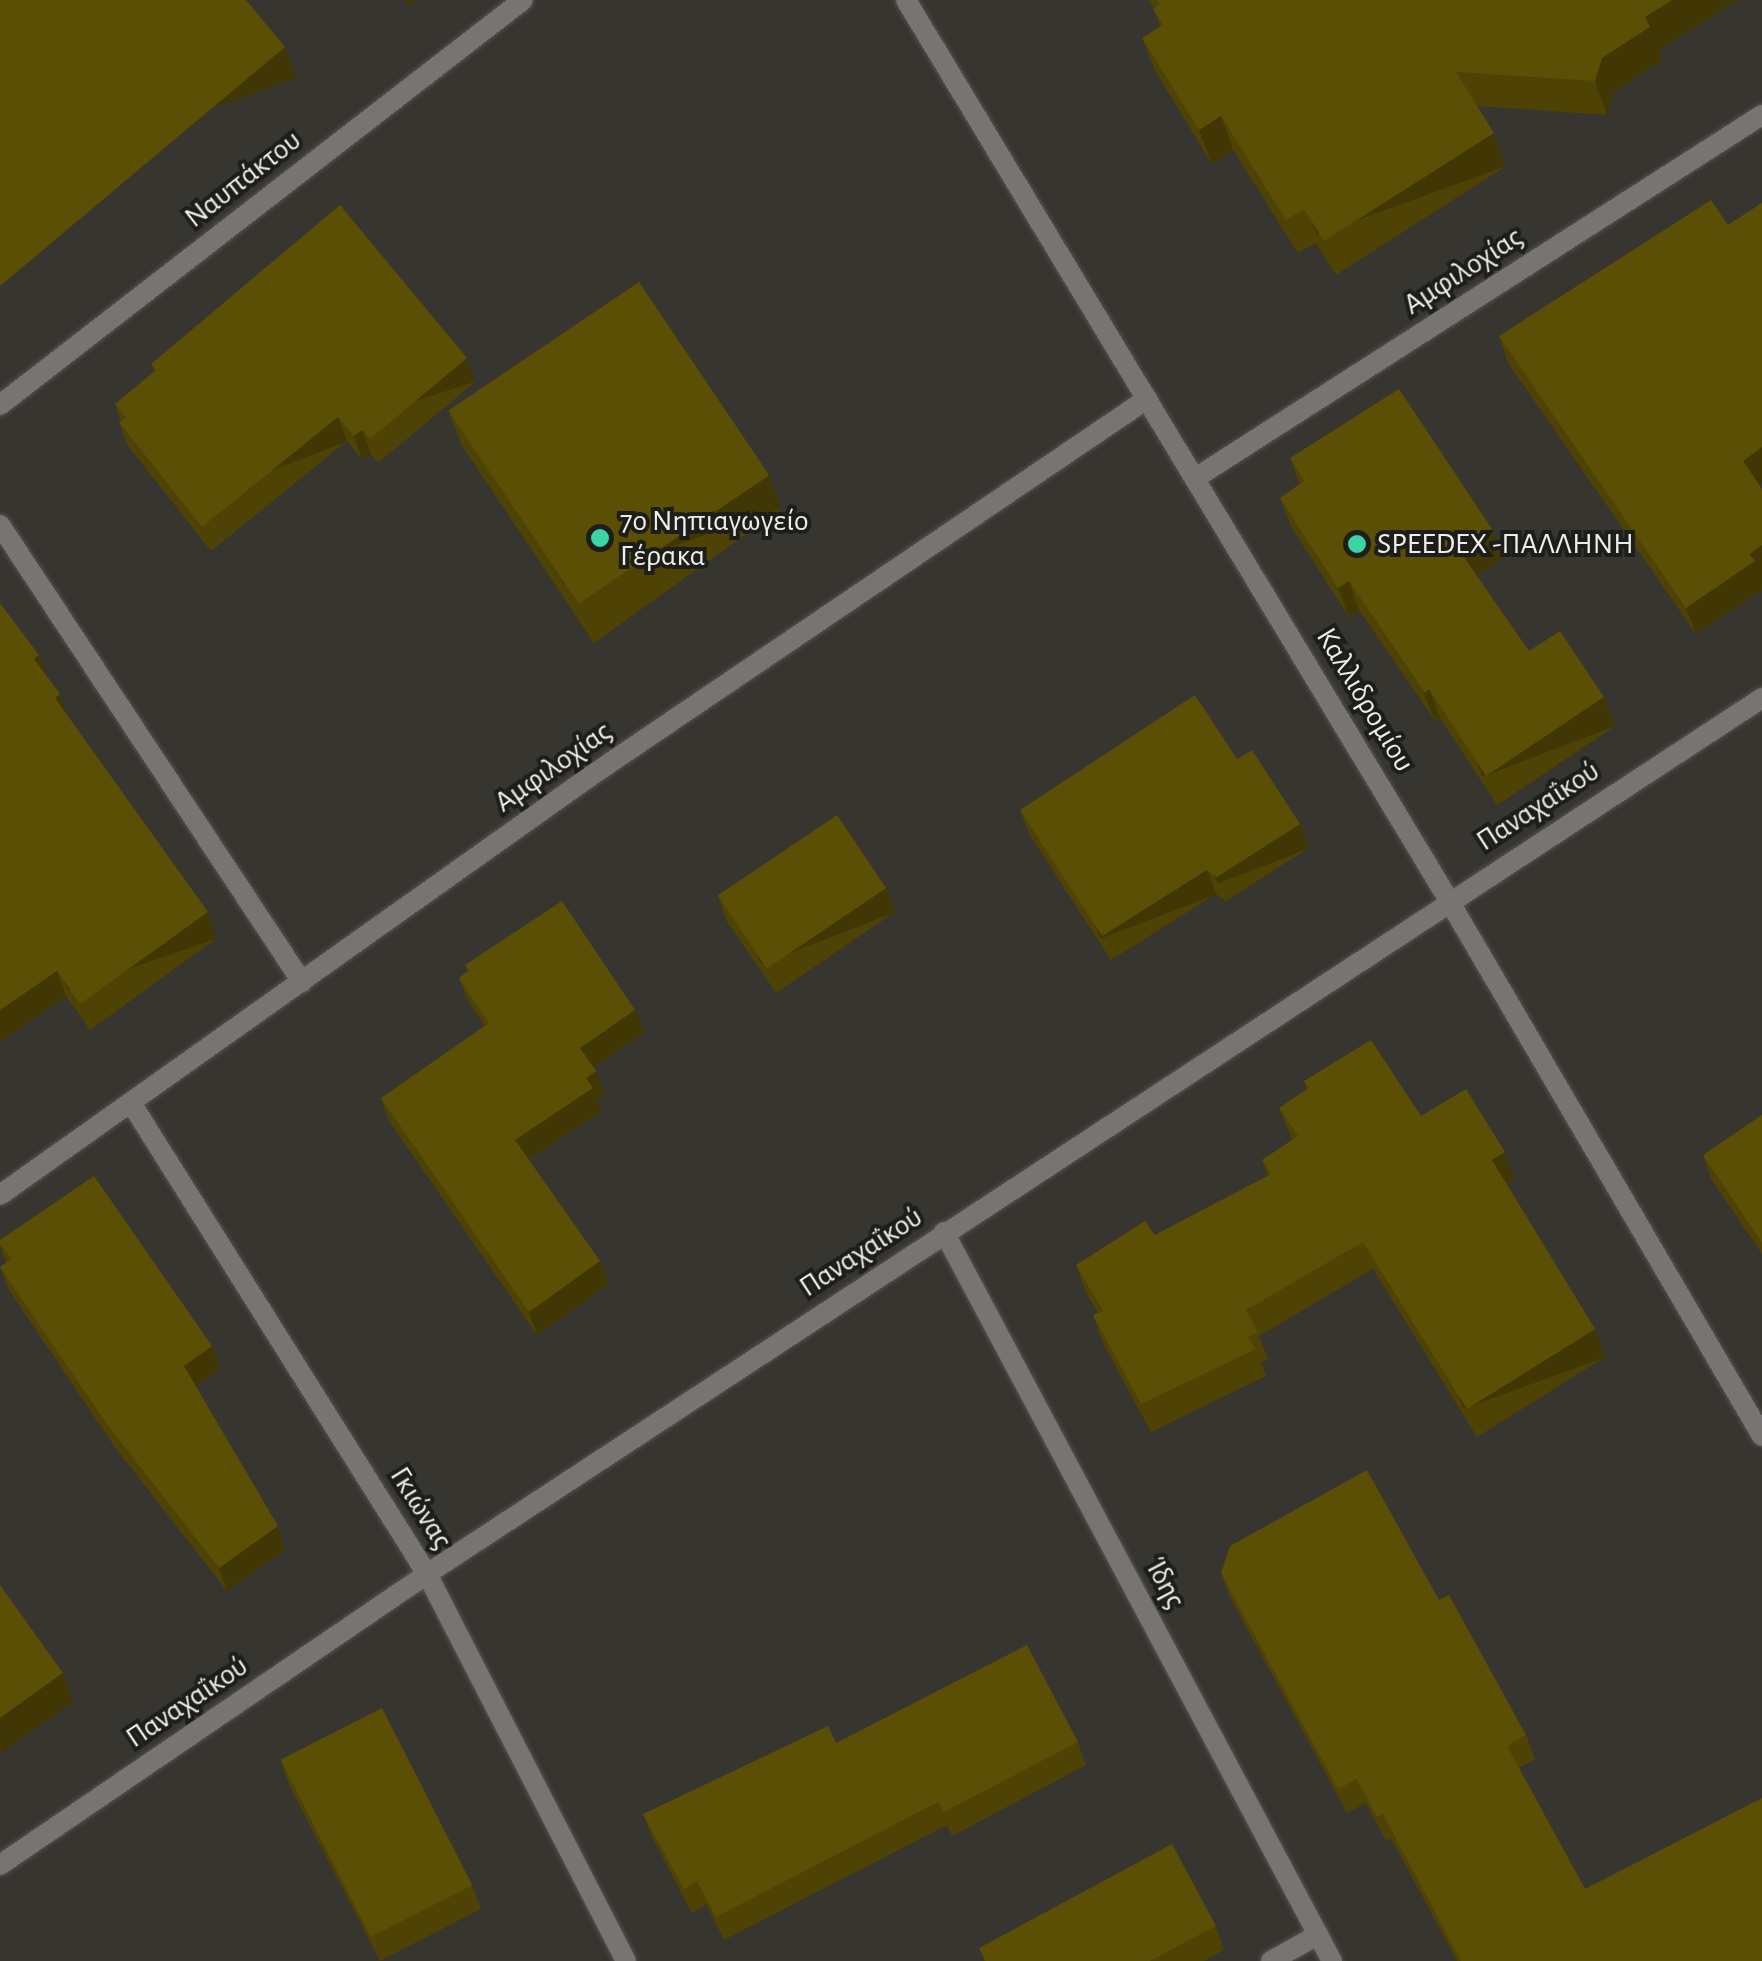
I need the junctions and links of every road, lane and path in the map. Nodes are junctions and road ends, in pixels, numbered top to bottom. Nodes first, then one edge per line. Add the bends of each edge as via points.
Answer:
1 (523, 0) edge
2 (906, 0) edge
3 (1762, 115) edge
4 (1147, 399) junction
5 (0, 405) edge
6 (1197, 477) junction
7 (0, 525) edge
8 (1762, 698) edge
9 (1448, 898) junction
10 (302, 982) junction
11 (132, 1106) junction
12 (0, 1194) edge
13 (944, 1232) junction
14 (1754, 1401) edge
15 (1762, 1436) edge
16 (427, 1574) junction
17 (0, 1866) edge
18 (1318, 1934) junction
19 (626, 1961) edge
20 (1270, 1961) edge
21 (1332, 1961) edge

1 - 5 street, Ναυπάκτου
2 - 4 street, Καλλιδρομίου
3 - 6 street, Αμφιλοχίας
4 - 6 street, Καλλιδρομίου
4 - 10 street, Αμφιλοχίας via 594,773
6 - 9 street, Καλλιδρομίου
7 - 10 street
8 - 9 street, Παναχαΐκού
9 - 13 street, Παναχαΐκού
9 - 14 street, Καλλιδρομίου
10 - 11 street, Αμφιλοχίας
11 - 12 street, Αμφιλοχίας
11 - 16 street, Γκιώνας
13 - 16 street, Παναχαΐκού
13 - 18 street, Ίδης
14 - 15 street, Καλλιδρομίου
16 - 17 street, Παναχαΐκού
16 - 19 street, Γκιώνας
18 - 20 street
18 - 21 street, Ίδης

